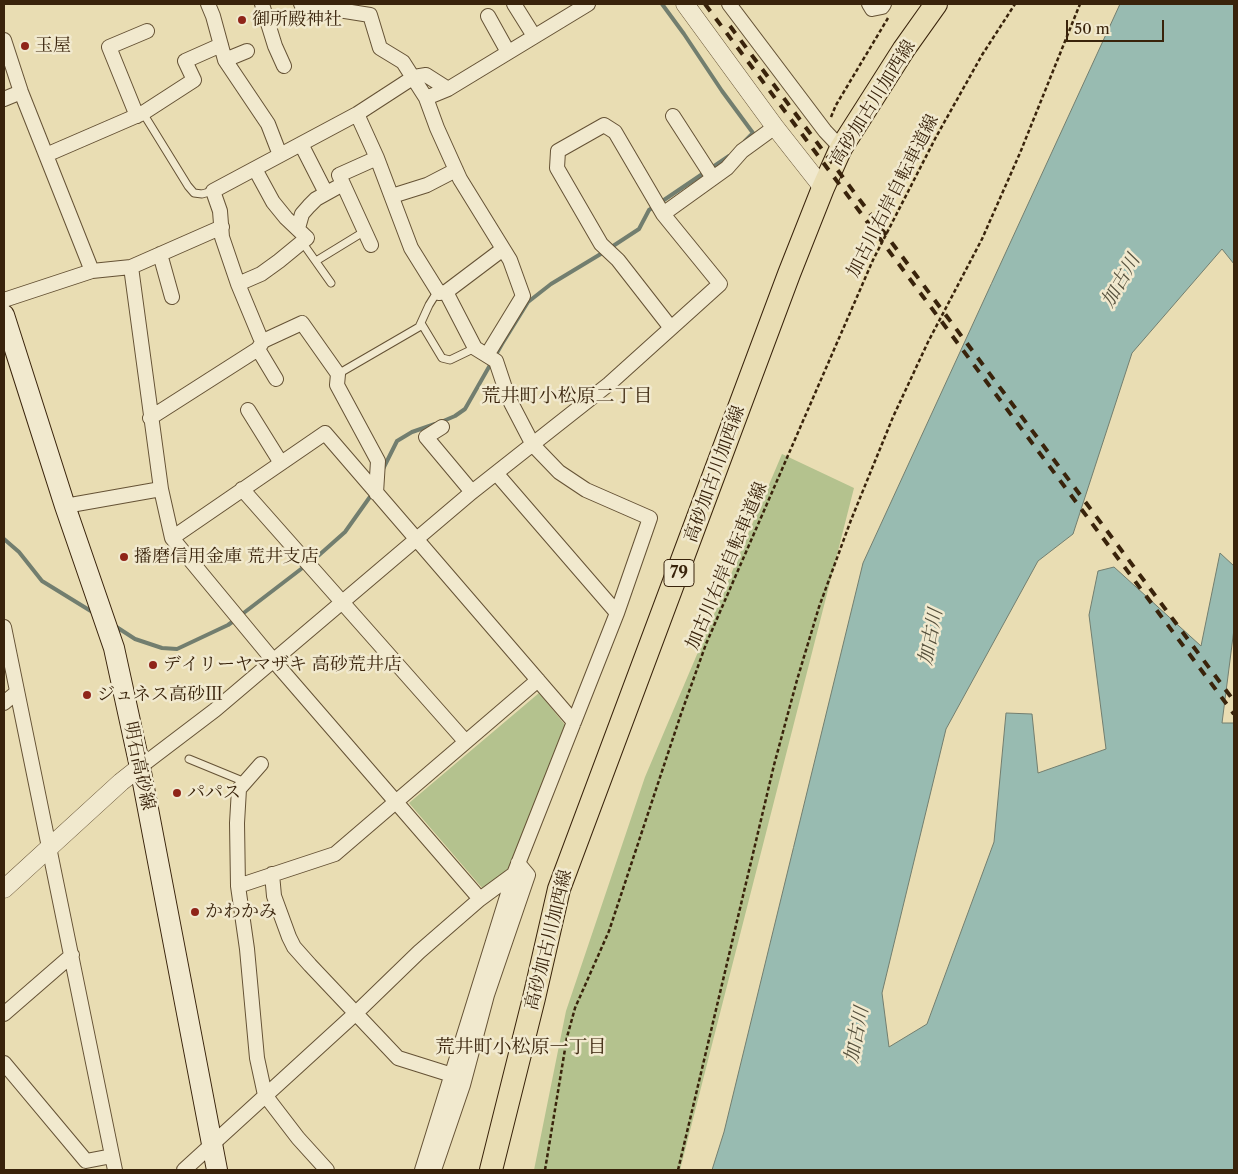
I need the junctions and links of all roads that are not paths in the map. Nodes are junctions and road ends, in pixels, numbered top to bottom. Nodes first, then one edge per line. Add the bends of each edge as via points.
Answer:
1 (208, 4) edge
2 (262, 4) edge
3 (301, 4) edge
4 (514, 4) edge
5 (588, 4) edge
6 (685, 4) edge
7 (729, 4) edge
8 (869, 4) edge
9 (936, 4) edge
10 (368, 9) edge
11 (887, 9) edge
12 (488, 16) dead end
13 (147, 31) dead end
14 (534, 36) junction
15 (4, 40) edge
16 (221, 45) junction
17 (247, 51) dead end
18 (508, 52) junction
19 (225, 60) junction
20 (284, 66) dead end
21 (414, 77) junction
22 (448, 89) junction
23 (21, 92) junction
24 (426, 98) junction
25 (4, 99) edge
26 (356, 114) junction
27 (140, 115) junction
28 (673, 116) dead end
29 (776, 127) junction
30 (301, 144) junction
31 (841, 148) junction
32 (46, 155) junction
33 (280, 155) junction
34 (377, 158) junction
35 (255, 169) junction
36 (456, 170) junction
37 (712, 178) junction
38 (343, 184) junction
39 (823, 188) junction
40 (213, 191) junction
41 (326, 194) junction
42 (392, 196) junction
43 (663, 214) junction
44 (222, 227) junction
45 (298, 228) junction
46 (365, 232) junction
47 (302, 242) junction
48 (371, 245) dead end
49 (503, 249) junction
50 (160, 254) junction
51 (316, 262) junction
52 (131, 267) junction
53 (92, 271) junction
54 (331, 283) dead end
55 (238, 284) junction
56 (442, 293) junction
57 (172, 297) dead end
58 (4, 300) edge
59 (4, 315) edge
60 (421, 323) junction
61 (671, 328) junction
62 (260, 345) junction
63 (475, 348) junction
64 (487, 355) junction
65 (338, 374) junction
66 (276, 379) dead end
67 (248, 410) dead end
68 (150, 418) junction
69 (442, 427) dead end
70 (533, 445) junction
71 (281, 463) junction
72 (496, 473) junction
73 (161, 489) junction
74 (242, 489) junction
75 (472, 492) junction
76 (376, 493) junction
77 (65, 506) junction
78 (172, 538) junction
79 (417, 538) junction
80 (342, 602) junction
81 (617, 613) junction
82 (4, 627) edge
83 (273, 660) junction
84 (538, 680) junction
85 (17, 692) junction
86 (4, 703) edge
87 (574, 722) junction
88 (465, 741) junction
89 (189, 760) dead end
90 (261, 764) dead end
91 (140, 767) junction
92 (245, 782) junction
93 (396, 801) junction
94 (49, 848) junction
95 (516, 868) junction
96 (272, 874) junction
97 (238, 886) junction
98 (4, 889) edge
99 (480, 899) junction
100 (72, 955) junction
101 (356, 1013) junction
102 (4, 1014) edge
103 (4, 1063) edge
104 (452, 1075) junction
105 (266, 1096) junction
106 (212, 1145) junction
107 (112, 1156) junction
108 (115, 1170) edge
109 (184, 1170) edge
110 (216, 1170) edge
111 (327, 1170) edge
112 (422, 1170) edge
113 (434, 1170) edge
114 (491, 1170) edge

1 - 16 street
2 - 20 street
3 - 10 street
4 - 14 street
5 - 14 street
6 - 29 street
7 - 31 street
8 - 11 street via 872,9
9 - 31 main road, 高砂加古川加西線 / 79
10 - 21 street via 380,48 403,62
12 - 18 street
13 - 27 street via 109,47
14 - 18 street
15 - 23 street
16 - 19 street
16 - 27 street via 185,61 194,80
17 - 19 street
18 - 22 street
19 - 33 street via 268,124
21 - 22 street via 426,75
21 - 24 street
21 - 26 street
22 - 24 street
23 - 25 street
23 - 32 street
24 - 36 street
26 - 30 street
26 - 34 street
27 - 32 street
27 - 40 lane via 194,193
28 - 37 street
29 - 37 street
29 - 39 street
30 - 33 street
30 - 41 street
31 - 39 main road, 高砂加古川加西線 / 79
32 - 53 street
33 - 35 street
34 - 38 street via 339,175
34 - 42 street
35 - 40 street
35 - 45 street via 274,202
36 - 42 street via 427,185
36 - 49 street
37 - 43 street
38 - 41 street
38 - 46 street
39 - 114 main road, 高砂加古川加西線 / 79 via 559,889
40 - 44 street
41 - 45 street via 302,214
42 - 56 street via 412,248
43 - 61 street via 720,284
43 - 61 street via 614,132 604,125 558,151 557,168 601,244 618,260
44 - 50 street
44 - 55 street via 222,237
45 - 47 street via 306,238
46 - 48 street
46 - 51 lane
47 - 51 lane
47 - 55 street via 261,274
49 - 56 street
49 - 64 street via 523,296
50 - 52 street
50 - 57 street
51 - 54 lane
52 - 53 street
52 - 68 street
53 - 58 street
55 - 62 street
56 - 60 lane via 434,297
56 - 63 street
59 - 77 main road, 明石高砂線
60 - 63 lane via 442,358 450,360
60 - 65 lane
61 - 70 street via 609,384
62 - 65 street via 302,323
62 - 66 street
62 - 68 street
63 - 64 street
64 - 70 street via 496,362 508,397
65 - 76 street via 337,385 378,461
67 - 71 street
68 - 73 street
69 - 75 street via 426,437
70 - 72 street
70 - 81 street via 559,472 586,490 650,518
71 - 74 street
71 - 76 street via 325,433
72 - 75 street
72 - 81 street
73 - 77 street
73 - 78 street
74 - 78 street
74 - 80 street
75 - 79 street
76 - 79 street
77 - 91 main road, 明石高砂線 via 114,648
78 - 83 street
79 - 80 street
79 - 84 street
80 - 83 street
80 - 88 street
81 - 87 street
82 - 85 street
83 - 91 street via 216,710
83 - 93 street
84 - 87 street
84 - 88 street
85 - 86 street
85 - 94 street
87 - 95 street
88 - 93 street
89 - 92 lane
90 - 92 street
91 - 94 street
91 - 106 main road, 明石高砂線
92 - 97 street via 240,789 237,823
93 - 96 street via 336,854
93 - 99 street
94 - 98 street
94 - 100 street
95 - 99 street
95 - 104 street
95 - 113 street via 528,875 487,994 463,1086
96 - 97 street
96 - 101 street via 274,896 291,942
97 - 105 street via 257,1058
99 - 101 street
100 - 102 street
100 - 107 street
101 - 104 street via 398,1058
101 - 105 street
103 - 107 street via 86,1161
104 - 112 street
105 - 106 street
105 - 111 street
106 - 109 street
106 - 110 main road, 明石高砂線
107 - 108 street

